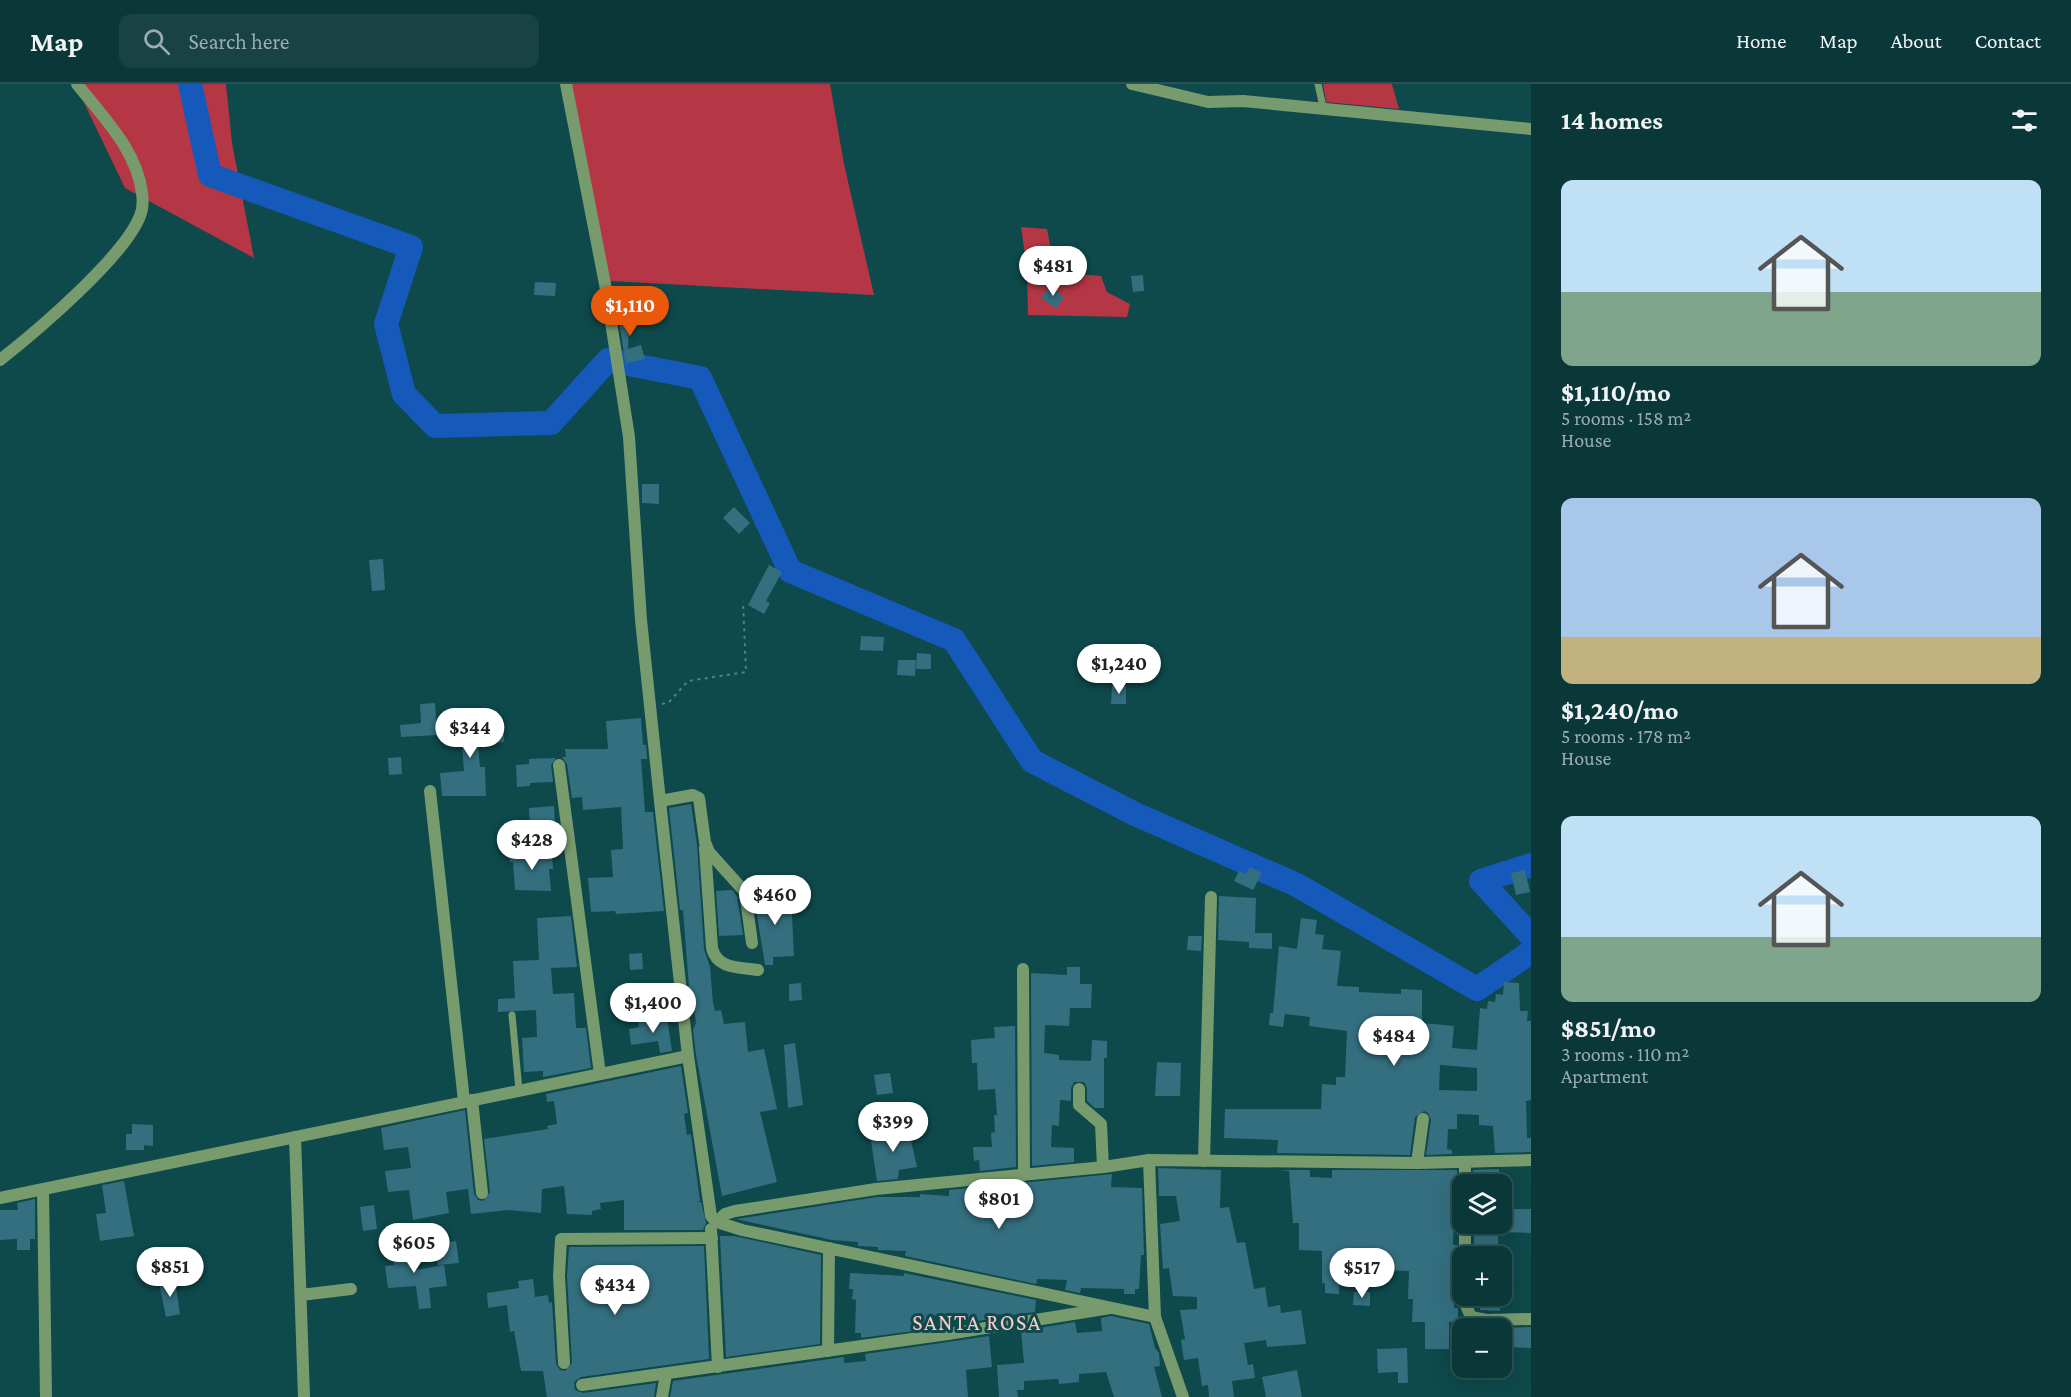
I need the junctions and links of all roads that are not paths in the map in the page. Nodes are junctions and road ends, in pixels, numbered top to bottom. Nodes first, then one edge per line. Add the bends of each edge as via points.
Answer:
1 (77, 84) edge
2 (566, 84) edge
3 (1132, 84) edge
4 (1318, 84) edge
5 (1323, 107) junction
6 (1531, 129) edge
7 (0, 360) edge
8 (559, 765) dead end
9 (430, 791) dead end
10 (660, 801) junction
11 (705, 842) junction
12 (1211, 897) dead end
13 (752, 943) dead end
14 (1023, 969) dead end
15 (758, 970) dead end
16 (512, 1015) dead end
17 (688, 1056) junction
18 (600, 1074) junction
19 (1079, 1089) dead end
20 (519, 1090) junction
21 (468, 1101) junction
22 (1423, 1119) dead end
23 (295, 1137) junction
24 (1149, 1160) junction
25 (1531, 1160) edge
26 (1204, 1161) junction
27 (1417, 1163) junction
28 (1465, 1163) junction
29 (1103, 1167) junction
30 (1465, 1174) edge
31 (1024, 1175) junction
32 (43, 1190) junction
33 (482, 1192) dead end
34 (0, 1198) edge
35 (714, 1219) junction
36 (712, 1238) junction
37 (829, 1248) junction
38 (351, 1289) dead end
39 (301, 1295) junction
40 (1468, 1306) edge
41 (1114, 1307) junction
42 (1155, 1317) junction
43 (1531, 1319) edge
44 (828, 1351) junction
45 (564, 1363) dead end
46 (718, 1367) junction
47 (666, 1374) junction
48 (582, 1385) dead end
49 (46, 1397) edge
50 (304, 1397) edge
51 (662, 1397) edge
52 (1183, 1397) edge

1 - 7 street via 100,111 132,161 142,192 141,215 125,241 90,279
2 - 10 street via 625,412
3 - 5 street via 1208,102 1244,100
4 - 5 lane
5 - 6 street
8 - 18 street
9 - 21 street
10 - 11 street via 693,795 699,798
10 - 17 street
11 - 13 street via 714,859 742,886
11 - 15 street via 711,948 715,959 721,964
12 - 26 street
14 - 31 street
16 - 20 lane
17 - 18 street
17 - 35 street
18 - 20 street
19 - 29 street via 1079,1105 1097,1118 1102,1128
20 - 21 street
21 - 23 street
21 - 33 street
22 - 27 street
23 - 32 street
23 - 39 street
24 - 26 street
24 - 29 street
24 - 42 street
25 - 28 street
26 - 27 street
27 - 28 street
28 - 30 street
29 - 31 street
31 - 35 street via 811,1198 735,1211
32 - 34 street
32 - 49 street
35 - 36 street
35 - 37 street
36 - 45 street via 561,1239
36 - 46 street
37 - 41 street
37 - 44 street
38 - 39 street
39 - 50 street
40 - 43 street via 1471,1317
41 - 42 street
41 - 44 street
42 - 52 street
44 - 46 street
46 - 47 street
47 - 48 street
47 - 51 street

